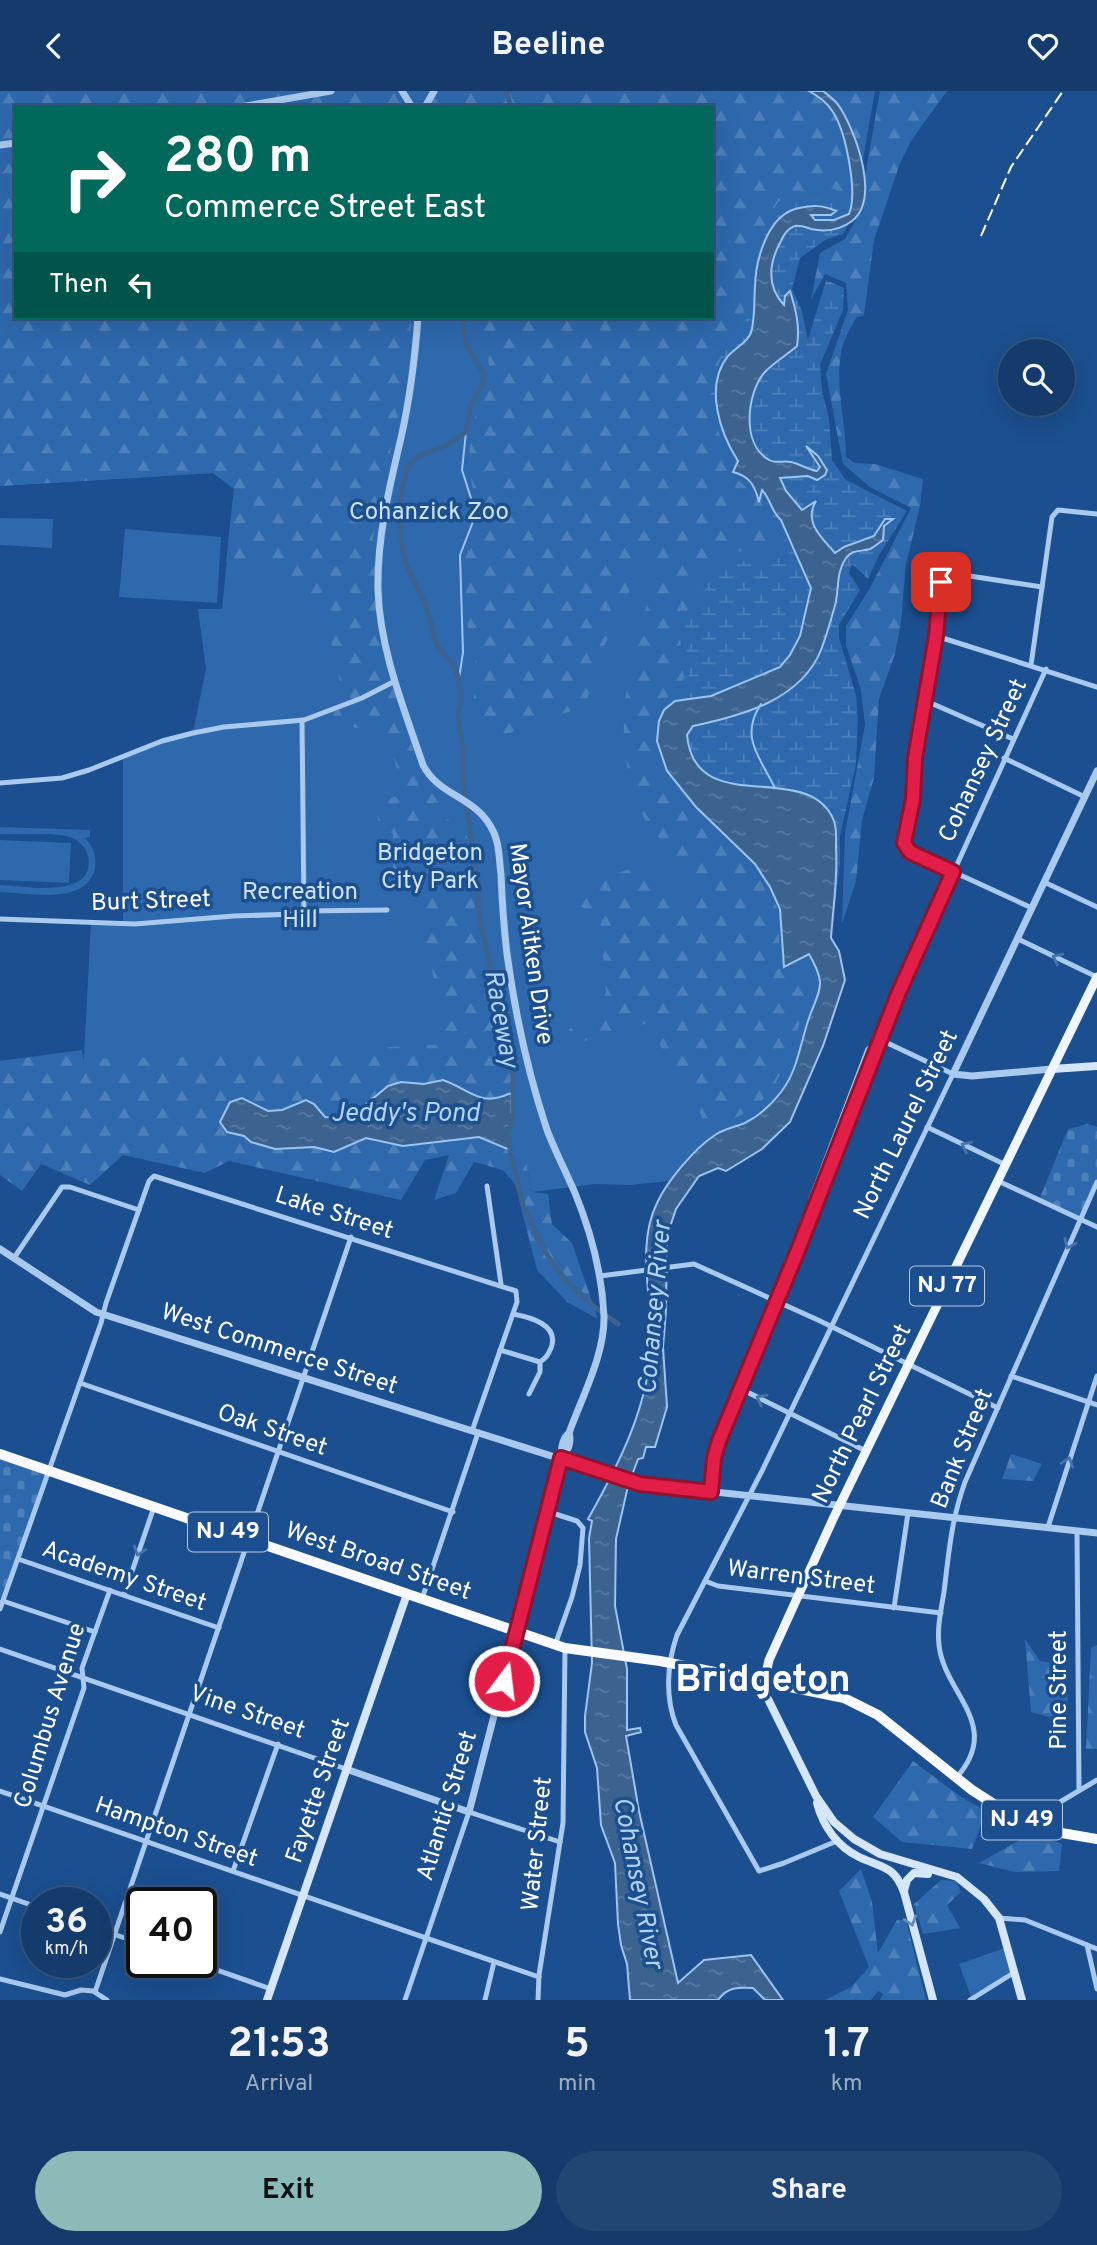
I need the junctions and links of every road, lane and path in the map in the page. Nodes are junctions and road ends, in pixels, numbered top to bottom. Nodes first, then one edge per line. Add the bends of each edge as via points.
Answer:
1 (331, 91) edge
2 (251, 105) edge
3 (418, 319) edge
4 (1097, 515) edge
5 (1042, 587) junction
6 (936, 636) junction
7 (1031, 665) junction
8 (1046, 669) junction
9 (395, 681) junction
10 (1097, 687) edge
11 (925, 703) junction
12 (302, 720) junction
13 (1013, 739) junction
14 (1004, 758) junction
15 (1097, 771) edge
16 (0, 783) edge
17 (1085, 797) junction
18 (953, 872) junction
19 (1045, 882) junction
20 (1097, 907) edge
21 (1032, 908) junction
22 (387, 910) dead end
23 (304, 911) junction
24 (0, 919) edge
25 (1018, 939) junction
26 (1097, 977) edge
27 (881, 1040) junction
28 (1097, 1066) edge
29 (1052, 1069) junction
30 (953, 1074) junction
31 (927, 1127) junction
32 (1006, 1165) junction
33 (998, 1181) junction
34 (1097, 1182) edge
35 (487, 1186) dead end
36 (139, 1210) junction
37 (1080, 1219) junction
38 (1097, 1227) edge
39 (351, 1237) junction
40 (0, 1249) edge
41 (14, 1258) junction
42 (600, 1276) junction
43 (501, 1284) junction
44 (777, 1302) junction
45 (513, 1314) junction
46 (103, 1315) junction
47 (831, 1327) junction
48 (500, 1350) junction
49 (540, 1362) junction
50 (908, 1364) junction
51 (1012, 1376) junction
52 (1097, 1376) edge
53 (303, 1378) junction
54 (80, 1383) junction
55 (741, 1388) junction
56 (529, 1394) dead end
57 (1088, 1403) junction
58 (1097, 1405) edge
59 (998, 1408) junction
60 (789, 1414) junction
61 (475, 1432) junction
62 (278, 1451) junction
63 (866, 1451) junction
64 (0, 1454) edge
65 (561, 1458) junction
66 (49, 1470) junction
67 (711, 1492) junction
68 (750, 1495) junction
69 (840, 1505) junction
70 (154, 1507) junction
71 (546, 1511) junction
72 (453, 1512) junction
73 (908, 1513) junction
74 (953, 1517) junction
75 (1048, 1528) junction
76 (1077, 1531) junction
77 (1097, 1533) edge
78 (249, 1539) junction
79 (18, 1559) junction
80 (705, 1581) junction
81 (110, 1590) junction
82 (407, 1594) junction
83 (124, 1595) junction
84 (799, 1596) junction
85 (422, 1599) junction
86 (3, 1601) junction
87 (894, 1608) junction
88 (0, 1609) edge
89 (941, 1613) junction
90 (219, 1628) junction
91 (95, 1632) junction
92 (516, 1632) junction
93 (560, 1647) junction
94 (0, 1649) edge
95 (670, 1663) junction
96 (82, 1677) junction
97 (764, 1682) junction
98 (191, 1714) junction
99 (278, 1744) junction
100 (346, 1769) junction
101 (957, 1777) junction
102 (1097, 1780) edge
103 (1079, 1790) junction
104 (0, 1791) edge
105 (816, 1796) junction
106 (43, 1805) junction
107 (469, 1812) junction
108 (834, 1822) junction
109 (1031, 1824) junction
110 (1097, 1839) edge
111 (837, 1841) junction
112 (148, 1842) junction
113 (560, 1842) junction
114 (858, 1842) junction
115 (233, 1871) junction
116 (962, 1880) junction
117 (904, 1892) junction
118 (0, 1894) edge
119 (303, 1896) junction
120 (11, 1898) junction
121 (21, 1901) edge
122 (999, 1918) junction
123 (0, 1932) edge
124 (112, 1934) edge
125 (116, 1935) junction
126 (126, 1938) edge
127 (426, 1938) junction
128 (1087, 1945) junction
129 (1097, 1949) edge
130 (494, 1962) junction
131 (217, 1970) edge
132 (1015, 1972) junction
133 (539, 1977) junction
134 (0, 1979) edge
135 (271, 1989) junction
136 (1097, 1989) edge
137 (95, 1992) junction
138 (66, 1997) edge
139 (107, 2000) edge
140 (267, 2000) edge
141 (405, 2000) edge
142 (485, 2000) edge
143 (538, 2000) edge
144 (933, 2000) edge
145 (970, 2000) edge
146 (1022, 2000) edge

1 - 2 street
3 - 9 street, Mayor Aitken Drive via 412,380 380,544 381,619
4 - 5 street via 1057,510 1052,517
5 - 6 street via 945,575
5 - 7 street
6 - 7 street
6 - 11 street
7 - 8 street
8 - 10 street
8 - 13 street, Cohansey Street
9 - 12 street
9 - 42 street, Mayor Aitken Drive via 429,776 477,807 498,842 508,955 531,1079 586,1223
11 - 13 street
11 - 18 street via 904,843 907,850
12 - 16 street via 203,731 62,778
12 - 23 street
13 - 14 street, Cohansey Street
14 - 17 street
14 - 18 street, Cohansey Street
15 - 17 street, North Laurel Street
17 - 19 street, North Laurel Street
18 - 21 street
18 - 27 street, Cohansey Street
19 - 20 street
19 - 21 street, North Laurel Street
21 - 25 street, North Laurel Street
22 - 23 street, Burt Street
23 - 24 street, Burt Street via 135,924
26 -> 25 street
25 - 30 street, North Laurel Street
26 - 29 main road, North Pearl Street / NJ 77
27 - 30 street
27 - 44 street, Cohansey Street via 868,1049
28 - 29 main road
29 - 30 street
29 - 32 main road, North Pearl Street / NJ 77
30 - 31 street, North Laurel Street
32 -> 31 street
31 - 47 street, North Laurel Street
32 - 33 main road, North Pearl Street / NJ 77
33 - 37 street
33 - 50 main road, North Pearl Street / NJ 77
34 - 37 street, Bank Street
35 - 43 street
36 - 39 street, Lake Street via 151,1178 157,1176
36 - 41 street via 64,1186
36 - 46 street
37 - 38 street
37 -> 51 street, Bank Street
39 - 43 street, Lake Street
39 - 53 street
40 - 41 street, West Commerce Street
41 - 46 street, West Commerce Street
42 - 44 street via 688,1263
42 - 65 street, Mayor Aitken Drive via 601,1345
43 - 45 street via 517,1292
44 - 47 street
44 - 55 street
45 - 48 street
45 - 49 street via 550,1331 554,1339
46 - 53 street, West Commerce Street
46 - 54 street
47 - 50 street
47 - 60 street, North Laurel Street
48 - 49 street
48 - 61 street
49 - 56 street
50 - 59 street
50 - 63 main road, North Pearl Street / NJ 77
51 - 57 street
51 - 59 street, Bank Street
52 - 57 street
53 - 61 street, West Commerce Street
53 - 62 street
54 - 62 street, Oak Street
54 - 66 street
60 -> 55 street
55 - 67 street via 715,1453
57 - 58 street
75 -> 57 street
59 - 74 street, Bank Street
60 - 63 street
60 - 68 street, North Laurel Street
61 - 65 street, West Commerce Street
61 - 72 street
62 - 72 street, Oak Street
62 - 78 street
63 - 69 main road, North Pearl Street / NJ 77
64 - 66 highway, West Broad Street / NJ 49
65 - 67 street, West Commerce Street via 634,1482
65 - 71 street, Atlantic Street
66 - 70 highway, West Broad Street / NJ 49
66 - 79 street
67 - 68 street, West Commerce Street
68 - 69 street, West Commerce Street
68 - 80 street, North Laurel Street
69 - 73 street, West Commerce Street
69 - 84 main road, North Pearl Street / NJ 77
70 - 78 highway, West Broad Street / NJ 49
70 -> 83 street
71 - 92 street, Atlantic Street
71 - 93 street, Water Street via 577,1521 583,1528 580,1565
72 - 85 street
73 - 74 street, West Commerce Street
73 - 87 street
74 - 75 street, West Commerce Street
74 - 89 street, Bank Street
75 - 76 street, West Commerce Street
76 - 77 street, West Commerce Street
76 - 103 street, Pine Street
78 - 82 highway, West Broad Street / NJ 49
78 - 90 street
79 - 81 street, Academy Street
79 - 86 street
80 - 84 street, Warren Street
80 - 95 street, North Laurel Street via 677,1635
81 - 83 street, Academy Street
81 - 91 street, Columbus Avenue
82 - 85 highway, West Broad Street / NJ 49
82 - 100 main road, Fayette Street
83 - 90 street, Academy Street
84 - 87 street, Warren Street
84 - 97 main road, North Pearl Street / NJ 77 via 769,1660
85 - 92 highway, West Broad Street / NJ 49
86 - 88 street
86 - 91 street
87 - 89 street, Warren Street
89 - 101 street, Bank Street via 941,1657 969,1710 973,1731 970,1755
90 - 98 street
91 - 96 street, Columbus Avenue
92 - 93 highway, West Broad Street / NJ 49
92 - 107 street, Atlantic Street
93 - 95 highway, West Broad Street / NJ 49
93 - 113 street, Water Street
94 - 96 street, Vine Street
95 - 97 highway, NJ 49
95 - 111 street, North Laurel Street via 670,1705 676,1725 760,1871
96 - 98 street, Vine Street
96 - 106 street, Columbus Avenue via 84,1688
97 - 101 highway, NJ 49 via 836,1696 861,1706
97 - 105 main road
98 - 99 street, Vine Street
98 - 112 street
99 - 100 street, Vine Street
99 - 115 street
100 - 107 street, Vine Street
100 - 119 main road, Fayette Street
101 - 109 highway, NJ 49 via 994,1806
102 - 103 street
103 - 109 street
104 - 106 street, Hampton Street
105 - 108 main road
105 - 111 main road via 823,1822
106 - 112 street, Hampton Street
106 - 120 street, Columbus Avenue
107 - 113 street, Vine Street
107 - 127 street, Atlantic Street
108 - 111 main road
108 - 114 main road
109 - 110 highway, NJ 49
111 - 114 main road
111 - 117 main road via 890,1869
112 - 115 street, Hampton Street
112 - 125 street
113 - 133 street, Water Street
114 - 116 main road via 888,1857
115 - 119 street, Hampton Street
116 - 117 main road via 914,1873
116 - 122 main road
117 -> 144 main road
118 - 120 street
119 - 127 street, Hampton Street
119 - 135 main road, Fayette Street
120 - 121 street
120 - 123 street, Columbus Avenue
122 - 128 street via 1025,1920
122 - 132 main road
124 - 125 street
125 - 126 street
125 - 137 street
127 - 130 street, Hampton Street
127 - 141 street, Atlantic Street
128 - 129 street
128 - 136 street
130 - 133 street, Hampton Street
130 - 142 street
131 - 135 street
132 - 145 street
132 - 146 main road
133 - 143 street, Water Street
134 - 138 street
135 - 140 main road, Fayette Street
137 - 138 street via 81,1990
137 - 139 street

